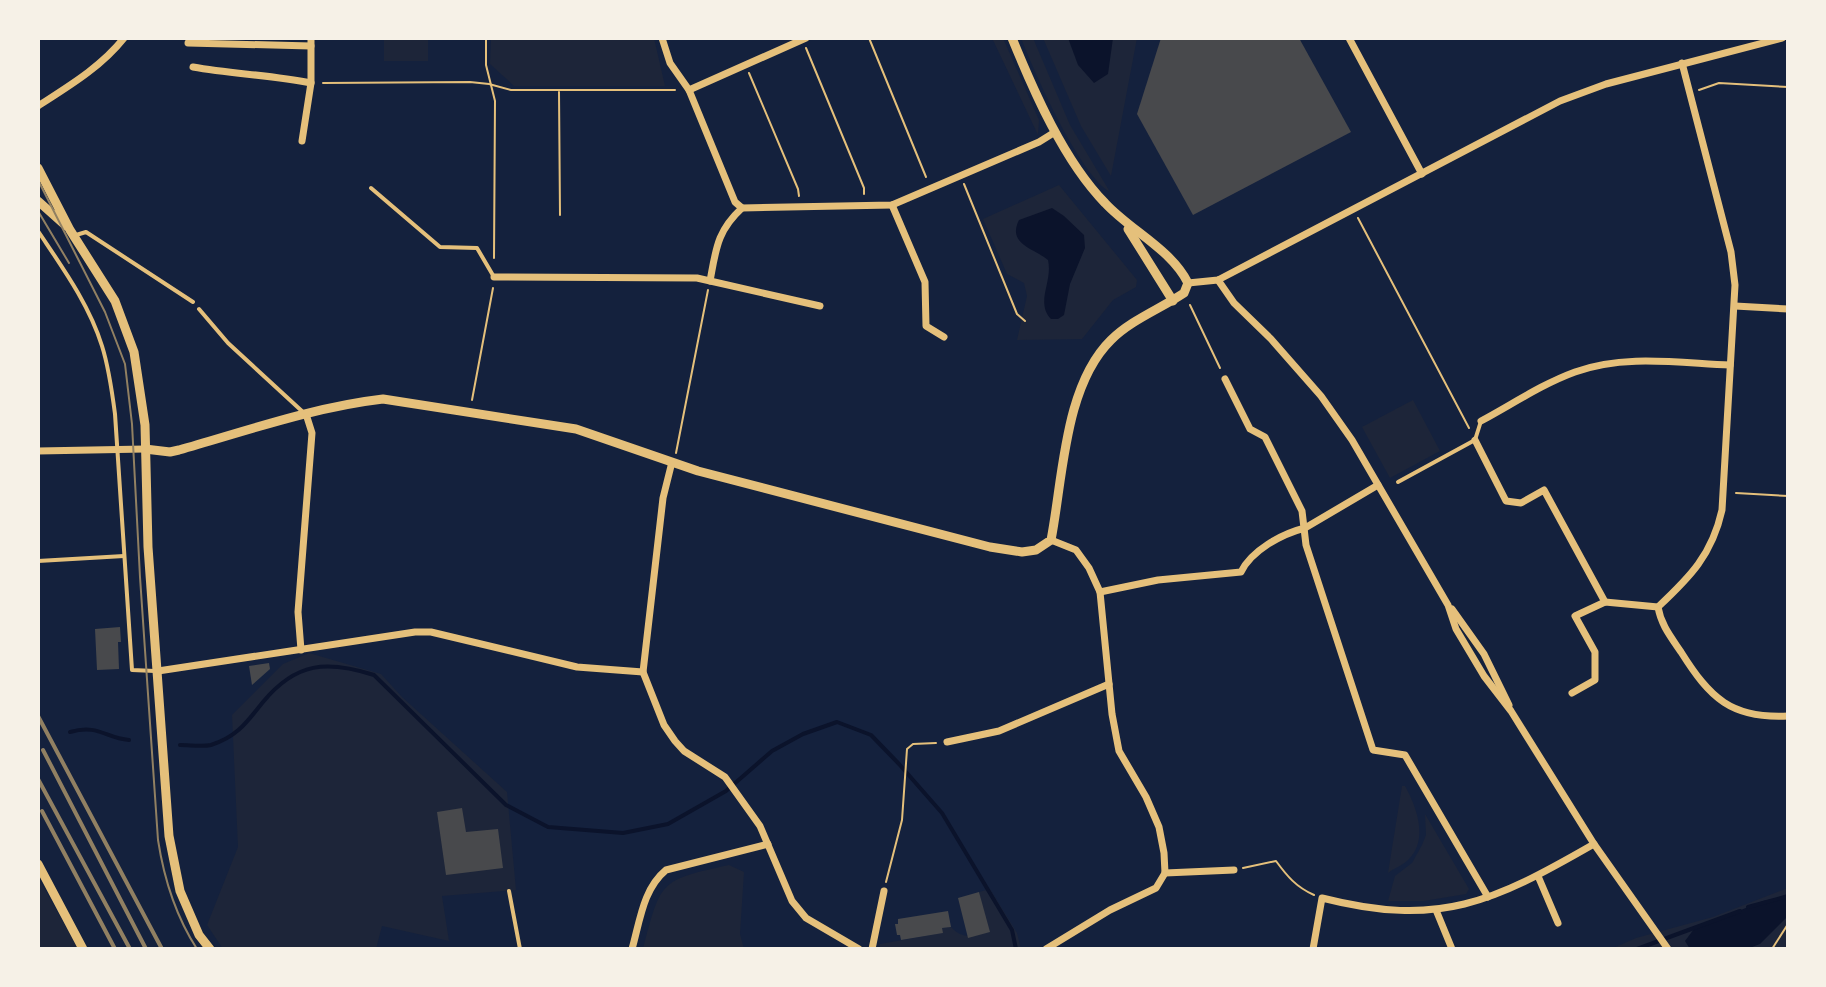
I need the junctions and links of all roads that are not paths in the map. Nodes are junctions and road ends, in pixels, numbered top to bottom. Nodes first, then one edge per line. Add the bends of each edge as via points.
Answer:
1 (124, 38) edge
2 (662, 38) edge
3 (1012, 38) edge
4 (1349, 38) edge
5 (1782, 38) edge
6 (804, 39) edge
7 (311, 42) edge
8 (188, 43) dead end
9 (1682, 63) junction
10 (193, 67) dead end
11 (311, 83) junction
12 (689, 90) junction
13 (38, 106) edge
14 (1055, 132) junction
15 (302, 141) dead end
16 (38, 168) edge
17 (1422, 174) junction
18 (41, 182) edge
19 (371, 188) dead end
20 (38, 201) edge
21 (892, 205) junction
22 (742, 208) junction
23 (1123, 220) junction
24 (38, 231) edge
25 (72, 233) junction
26 (494, 277) joint
27 (1218, 280) junction
28 (710, 281) junction
29 (1188, 283) junction
30 (1173, 301) junction
31 (193, 302) dead end
32 (820, 306) dead end
33 (1735, 306) junction
34 (199, 309) dead end
35 (1788, 309) edge
36 (944, 337) dead end
37 (1730, 365) junction
38 (1225, 379) road end
39 (306, 414) junction
40 (1481, 421) joint
41 (1475, 440) junction
42 (117, 449) junction
43 (145, 449) junction
44 (38, 451) edge
45 (672, 462) junction
46 (1398, 482) dead end
47 (1378, 485) junction
48 (1305, 528) junction
49 (1051, 540) junction
50 (124, 556) junction
51 (38, 561) edge
52 (1100, 592) junction
53 (1605, 602) junction
54 (1658, 607) junction
55 (301, 650) junction
56 (158, 671) junction
57 (643, 672) junction
58 (1109, 684) junction
59 (1572, 693) dead end
60 (1788, 716) edge
61 (947, 742) road end
62 (768, 844) junction
63 (1594, 844) junction
64 (38, 864) edge
65 (1234, 870) road end
66 (1165, 873) junction
67 (1538, 876) junction
68 (509, 891) dead end
69 (884, 891) road end
70 (1488, 897) junction
71 (1436, 910) junction
72 (1558, 923) dead end
73 (83, 949) edge
74 (210, 949) edge
75 (520, 949) edge
76 (632, 949) edge
77 (859, 949) edge
78 (872, 949) edge
79 (1046, 949) edge
80 (1313, 949) edge
81 (1452, 949) edge
82 (1668, 949) edge

1 - 13 street via 94,68
2 - 12 street via 670,63
3 - 14 street
4 - 17 street
5 - 9 street
6 - 12 street
7 - 8 street
7 - 11 street
9 - 17 street via 1560,101
9 - 33 street via 1731,252
10 - 11 street
11 - 15 street
12 - 22 street
14 - 21 street
14 - 23 street via 1102,201
16 - 18 street
17 - 27 street
18 - 25 street
19 - 26 lane via 440,247 477,248
20 - 25 street
21 - 22 street
21 - 36 street via 925,282 926,326
22 - 28 street via 720,234
23 - 29 street via 1180,266
23 - 30 street
24 - 42 lane via 102,345
25 - 31 lane via 86,232
25 - 43 street via 126,328 140,381
26 - 28 street
27 - 29 street
27 - 47 street via 1321,396
28 - 32 street
29 - 30 street
30 - 49 street via 1111,341 1088,374 1063,448
33 - 35 street
33 - 37 street
34 - 39 lane
37 - 40 street via 1608,363 1564,376
37 - 54 street via 1718,529 1692,576
38 - 48 street via 1250,429 1265,437 1302,511
39 - 43 street via 170,452
39 - 45 street via 383,399 576,429
39 - 55 street via 312,433 298,612
40 - 41 lane
41 - 46 lane
41 - 53 street via 1506,501 1521,503 1544,490
42 - 43 street
42 - 44 street
42 - 50 lane
43 - 56 street
45 - 49 street via 990,547 1022,552
45 - 57 street
47 - 48 street
47 - 63 street via 1473,659
48 - 52 street via 1248,557 1241,572
48 - 70 street via 1306,545 1373,750 1405,755
49 - 52 street via 1076,550
50 - 51 lane
50 - 56 lane via 132,670
52 - 58 street
53 - 54 street
53 - 59 street via 1575,616 1595,652 1595,680
54 - 60 street via 1660,621 1717,699 1751,715
55 - 56 street
55 - 57 street via 431,632 577,667
56 - 74 street via 173,867
57 - 62 street via 675,741 725,777
58 - 61 street via 999,731
58 - 66 street via 1119,751 1159,827
62 - 76 street via 666,870 653,880
62 - 77 street via 792,901 806,918
63 - 67 street
63 - 82 street
64 - 73 street
65 - 66 street
66 - 79 street via 1156,888
67 - 70 street
67 - 72 street
68 - 75 lane
69 - 78 street
70 - 71 street
71 - 80 street via 1383,911 1322,898
71 - 81 street

